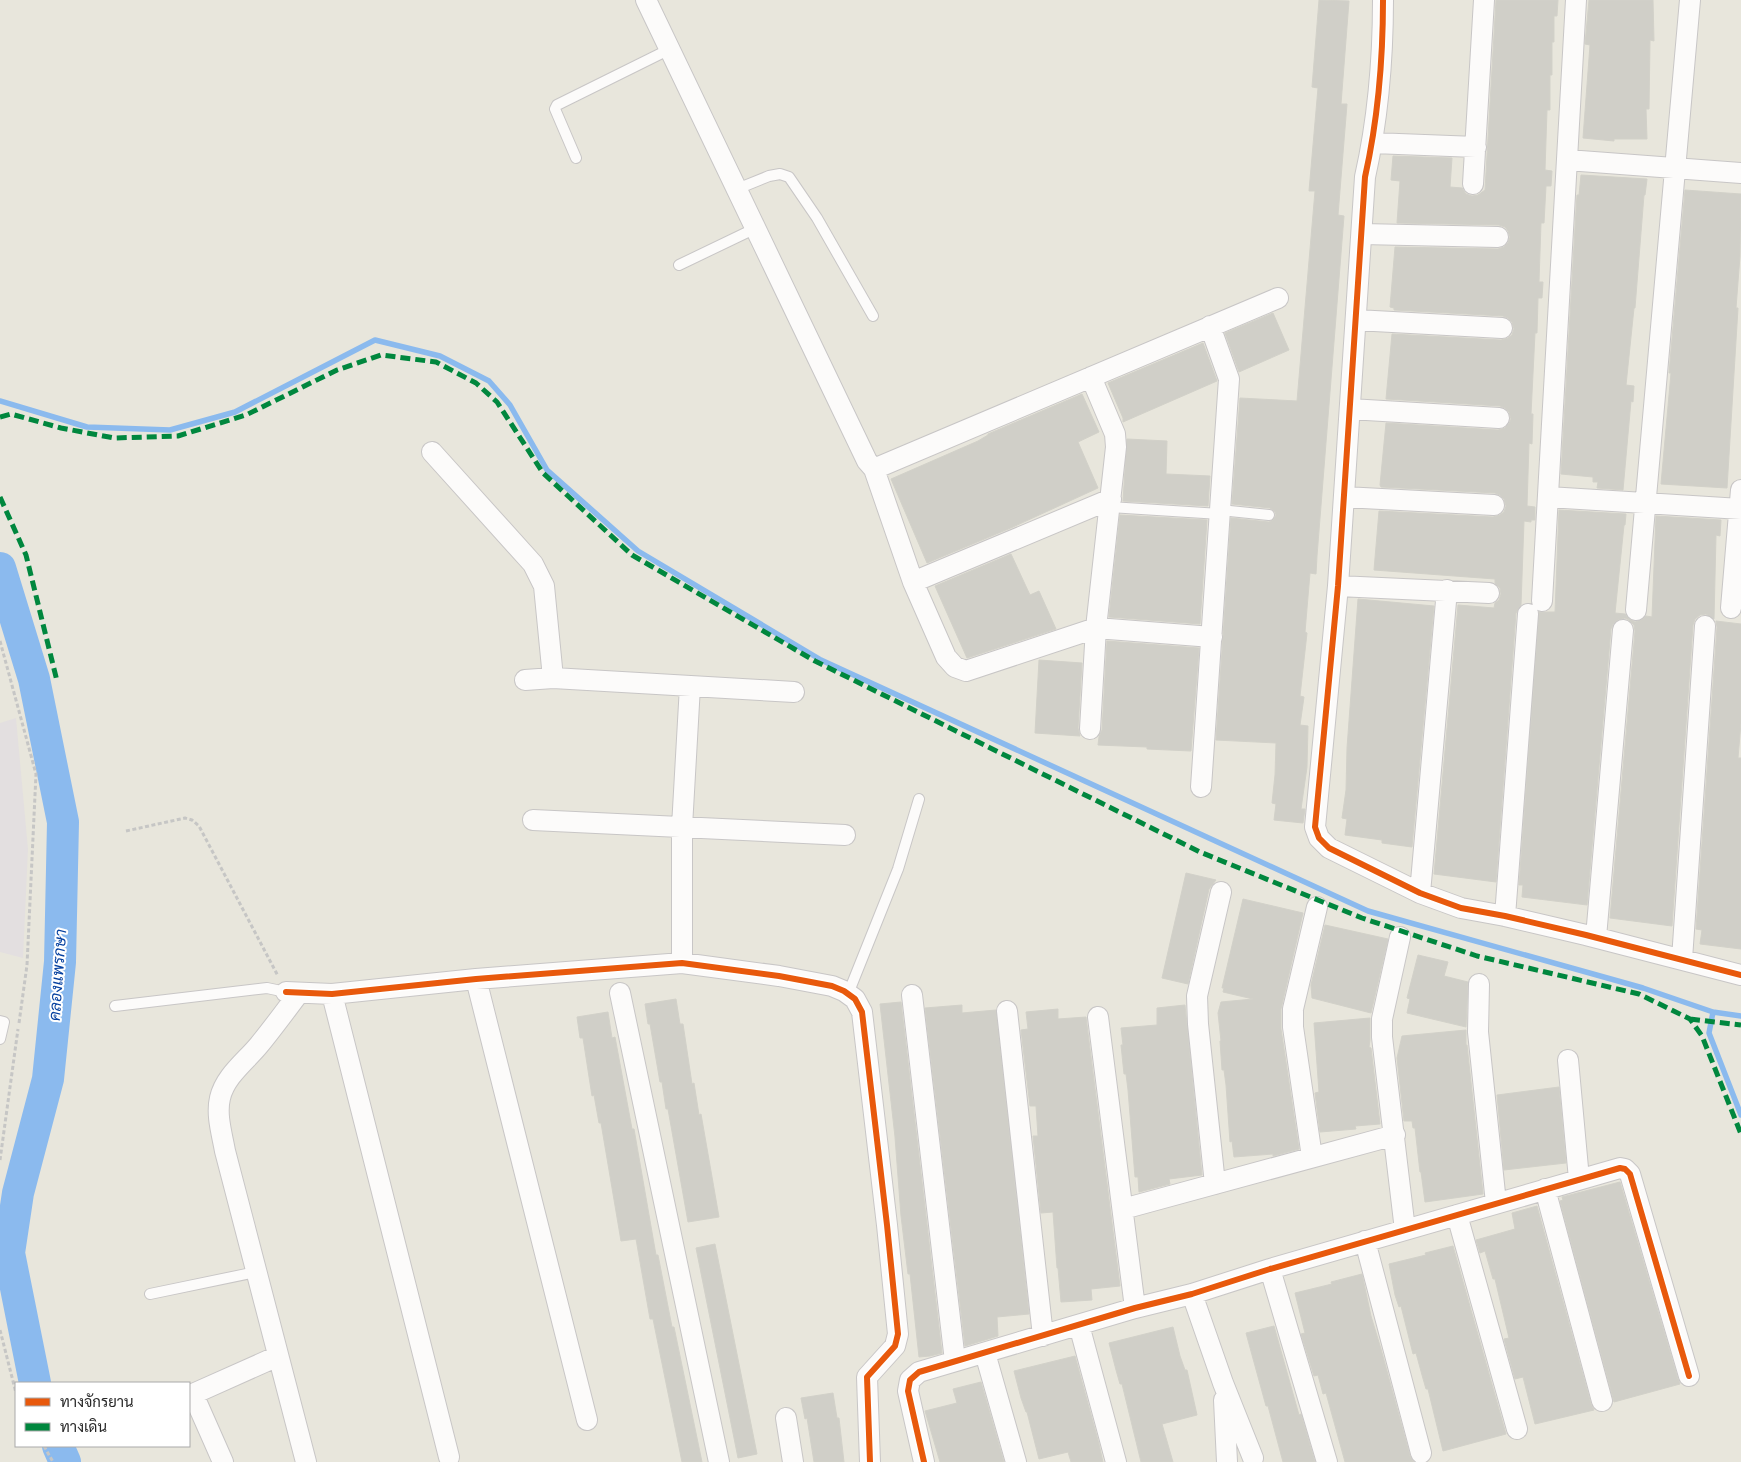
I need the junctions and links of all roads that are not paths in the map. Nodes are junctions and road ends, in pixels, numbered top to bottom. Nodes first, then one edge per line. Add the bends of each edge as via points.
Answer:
1 (1383, 0) edge
2 (1484, 0) edge
3 (1576, 0) edge
4 (1690, 0) edge
5 (651, 1) edge
6 (670, 49) junction
7 (1372, 143) junction
8 (1476, 147) junction
9 (576, 158) dead end
10 (1567, 160) junction
11 (1675, 168) junction
12 (1741, 174) edge
13 (1473, 184) dead end
14 (737, 189) junction
15 (756, 228) junction
16 (1362, 234) junction
17 (1498, 237) dead end
18 (678, 265) dead end
19 (1278, 298) dead end
20 (873, 316) dead end
21 (1356, 320) junction
22 (1210, 326) junction
23 (1502, 328) dead end
24 (1091, 377) junction
25 (1350, 409) junction
26 (1499, 418) dead end
27 (432, 452) dead end
28 (874, 469) junction
29 (1344, 497) junction
30 (1548, 497) junction
31 (1110, 503) junction
32 (1646, 503) junction
33 (1740, 503) edge
34 (1494, 505) dead end
35 (1220, 512) junction
36 (1269, 516) dead end
37 (913, 582) junction
38 (1338, 586) junction
39 (1447, 590) junction
40 (1489, 592) dead end
41 (1732, 608) dead end
42 (1636, 610) dead end
43 (1705, 626) dead end
44 (1096, 628) junction
45 (1623, 630) dead end
46 (1212, 637) junction
47 (553, 678) junction
48 (525, 680) dead end
49 (690, 686) junction
50 (794, 692) dead end
51 (1090, 729) dead end
52 (1201, 786) dead end
53 (918, 799) dead end
54 (533, 820) dead end
55 (682, 827) junction
56 (845, 836) dead end
57 (1221, 892) dead end
58 (1420, 893) junction
59 (1318, 908) dead end
60 (1505, 916) junction
61 (1400, 937) dead end
62 (1596, 937) junction
63 (1682, 959) junction
64 (682, 963) junction
65 (1741, 975) edge
66 (476, 979) junction
67 (1478, 984) dead end
68 (293, 992) junction
69 (332, 994) junction
70 (620, 994) dead end
71 (848, 994) junction
72 (912, 995) dead end
73 (115, 1006) dead end
74 (1007, 1011) dead end
75 (1098, 1017) dead end
76 (0, 1021) edge
77 (0, 1039) edge
78 (1568, 1060) dead end
79 (1395, 1135) junction
80 (1312, 1157) junction
81 (1579, 1179) junction
82 (1215, 1184) junction
83 (1545, 1189) junction
84 (1496, 1203) junction
85 (1123, 1209) junction
86 (1457, 1215) junction
87 (1405, 1230) junction
88 (1365, 1242) junction
89 (1270, 1269) junction
90 (256, 1272) junction
91 (150, 1294) dead end
92 (1192, 1294) junction
93 (1136, 1308) junction
94 (1079, 1325) junction
95 (1043, 1336) junction
96 (985, 1353) junction
97 (278, 1356) junction
98 (955, 1361) junction
99 (1689, 1376) dead end
100 (1223, 1383) junction
101 (191, 1395) edge
102 (1602, 1401) dead end
103 (786, 1418) dead end
104 (587, 1420) dead end
105 (1517, 1429) dead end
106 (1421, 1454) dead end
107 (449, 1456) dead end
108 (1253, 1458) dead end
109 (223, 1462) edge
110 (306, 1462) edge
111 (719, 1462) edge
112 (793, 1462) edge
113 (870, 1462) edge
114 (924, 1462) edge
115 (1016, 1462) edge
116 (1116, 1462) edge
117 (1227, 1462) edge
118 (1327, 1462) edge

1 - 7 street via 1383,44
2 - 8 street
3 - 10 street
4 - 11 street
5 - 6 street
6 - 9 lane via 558,105 555,109
6 - 14 street
7 - 8 street
7 - 16 street via 1365,177
8 - 13 street
10 - 11 street
10 - 30 street
11 - 12 street
11 - 32 street
14 - 15 street
14 - 20 lane via 769,176 780,174 789,177 817,218
15 - 18 lane
15 - 28 street via 862,452
16 - 17 street
16 - 21 street
19 - 22 street
21 - 23 street
21 - 25 street
22 - 24 street
22 - 35 street via 1229,379
24 - 28 street
24 - 31 street via 1115,434
25 - 26 street
25 - 29 street
27 - 47 street via 533,564 544,586
28 - 37 street
29 - 34 street
29 - 38 street
30 - 32 street
30 - 60 street
31 - 35 lane
31 - 37 street
31 - 44 street
32 - 33 street
32 - 42 street
33 - 41 street
35 - 36 lane
35 - 46 street
37 - 44 street via 946,657 955,667 966,671
38 - 39 street
38 - 58 street via 1315,827 1329,848
39 - 40 street
39 - 58 street
43 - 63 street
44 - 46 street
44 - 51 street
45 - 62 street
46 - 52 street
47 - 48 street
47 - 49 street
49 - 50 street
49 - 55 street
53 - 71 lane via 898,869
54 - 55 street
55 - 56 street
55 - 64 street
57 - 82 street via 1197,996
58 - 60 street via 1461,908
59 - 80 street via 1293,1009
60 - 62 street
61 - 79 street via 1382,1019
62 - 63 street
63 - 65 street
64 - 66 street
64 - 71 street via 832,986
66 - 69 street
66 - 104 street
67 - 84 street via 1478,1032
68 - 69 street
68 - 73 lane via 267,988
68 - 90 street via 259,1046 236,1070 220,1096 218,1112 225,1151
69 - 107 street
70 - 111 street
71 - 113 street via 862,1012 898,1324 895,1346 867,1377
72 - 98 street
74 - 95 street
75 - 85 street
76 - 77 lane via 4,1022
78 - 81 street
79 - 80 street
79 - 87 street
80 - 82 street
81 - 83 street
81 - 99 street via 1620,1168 1630,1174
82 - 85 street
83 - 84 street
83 - 102 street
84 - 86 street
85 - 93 street
86 - 87 street
86 - 105 street
87 - 88 street
88 - 89 street
88 - 106 street
89 - 92 street
89 - 118 street
90 - 91 lane
90 - 97 street
92 - 93 street
92 - 100 street
93 - 94 street
94 - 95 street
94 - 116 street
95 - 96 street
96 - 98 street
96 - 115 street
97 - 101 street
97 - 110 street
98 - 114 street via 919,1372 910,1380 908,1391
100 - 108 street
100 - 117 street
101 - 109 street
103 - 112 street

